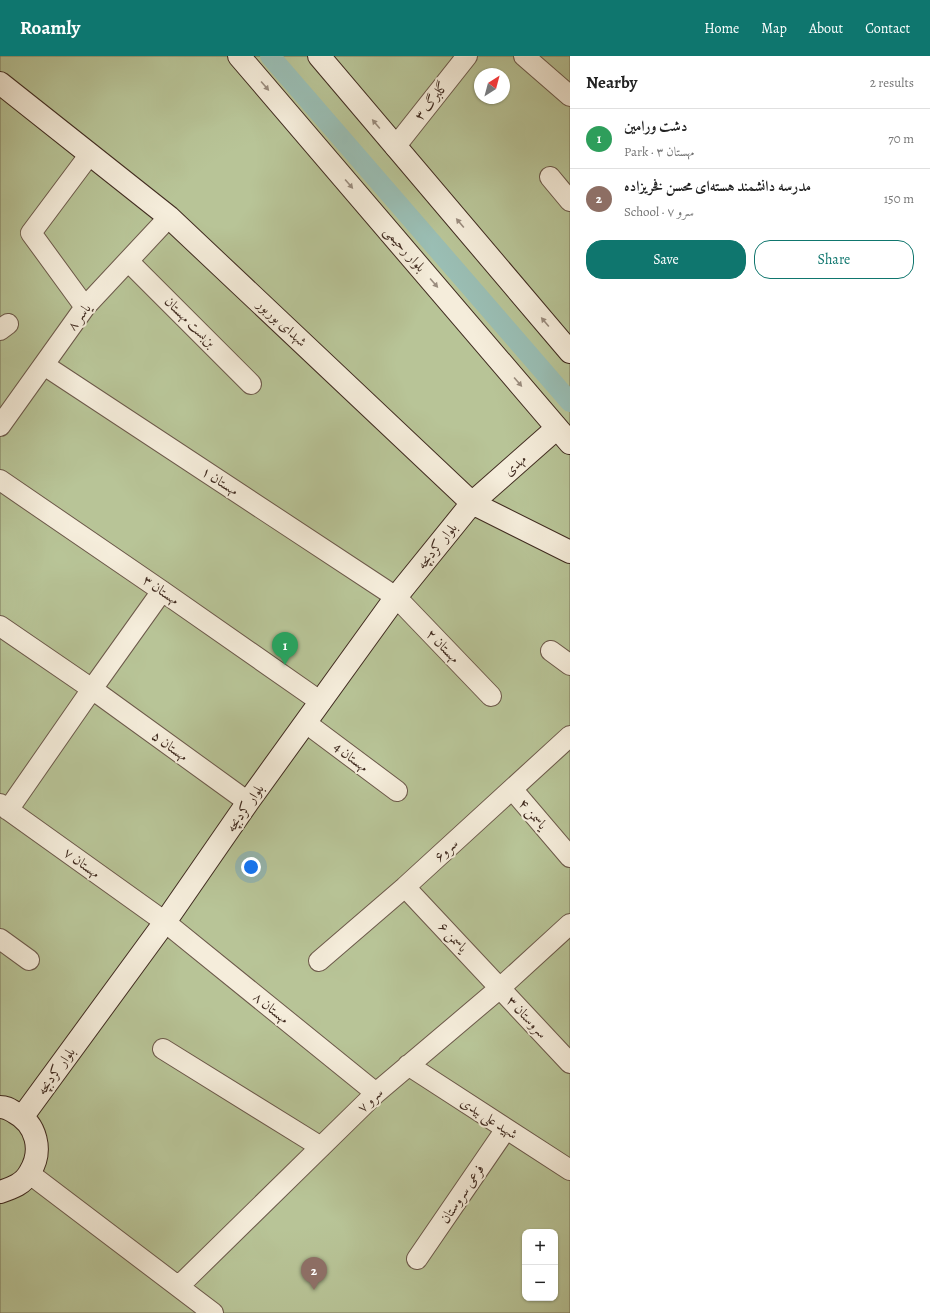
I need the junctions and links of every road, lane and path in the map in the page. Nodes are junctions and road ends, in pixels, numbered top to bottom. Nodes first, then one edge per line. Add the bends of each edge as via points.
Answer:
1 (239, 56) edge
2 (319, 56) edge
3 (467, 56) edge
4 (524, 56) edge
5 (3, 90) edge
6 (570, 96) edge
7 (395, 147) junction
8 (90, 154) junction
9 (550, 177) dead end
10 (570, 201) edge
11 (169, 217) junction
12 (128, 261) junction
13 (85, 307) junction
14 (570, 352) edge
15 (44, 365) junction
16 (251, 384) dead end
17 (0, 426) edge
18 (564, 435) edge
19 (0, 480) edge
20 (472, 502) junction
21 (570, 552) edge
22 (162, 590) junction
23 (396, 597) junction
24 (0, 626) edge
25 (551, 651) dead end
26 (570, 665) edge
27 (92, 689) junction
28 (491, 696) dead end
29 (321, 702) junction
30 (306, 723) junction
31 (570, 736) edge
32 (512, 789) junction
33 (397, 791) dead end
34 (248, 802) junction
35 (4, 807) edge
36 (570, 857) edge
37 (405, 887) junction
38 (165, 922) junction
39 (570, 924) edge
40 (0, 939) edge
41 (29, 960) dead end
42 (319, 961) dead end
43 (500, 988) junction
44 (163, 1049) dead end
45 (570, 1063) edge
46 (408, 1065) junction
47 (376, 1093) junction
48 (0, 1107) edge
49 (23, 1116) junction
50 (506, 1129) junction
51 (321, 1147) junction
52 (570, 1170) edge
53 (30, 1174) junction
54 (0, 1192) edge
55 (417, 1259) dead end
56 (179, 1286) junction
57 (213, 1313) edge

1 -> 18 street, بلوار رحیمی
7 -> 2 street
3 - 7 street, گلبرگ ۳
4 - 6 street
5 - 8 street, شهدای بوربور
14 -> 7 street
8 - 11 street, شهدای بوربور
8 - 13 street via 31,233
9 - 10 street
11 - 12 street, یاسر ۸
11 - 20 street, شهدای بوربور
12 - 13 street, یاسر ۸
12 - 16 street, بن‌بست مهستان
13 - 15 street, یاسر ۸
15 - 17 street, یاسر ۸
15 - 23 street, مهستان ۱
18 - 20 street, مهدی
19 - 22 street, مهستان ۳
20 - 21 street, شهدای بوربور
20 - 23 street, بلوار کردبچه
22 - 27 street
22 - 29 street, مهستان ۳
23 - 28 street, مهستان ۲
23 - 29 street, بلوار کردبچه
24 - 27 street, مهستان ۵
25 - 26 street
27 - 34 street, مهستان ۵
27 - 35 street
29 - 30 street, بلوار کردبچه
30 - 33 street, مهستان 4
30 - 34 street, بلوار کردبچه
31 - 32 street, سرو۶
32 - 36 street, یاسمن ۴
32 - 37 street, سرو۶
34 - 38 street, بلوار کردبچه
35 - 38 street, مهستان ۷
37 - 42 street, سرو۶
37 - 43 street, یاسمن ۶
38 - 47 street, مهستان ۸
38 - 49 street, بلوار کردبچه
39 - 43 street, سرو ۷
40 - 41 street
43 - 45 street, سروستان ۳
43 - 46 street, سرو ۷
44 - 51 street
46 - 47 street, سرو ۷
46 - 50 street, شهید علی بیدی
47 - 51 street, سرو ۷
48 - 49 street
49 - 53 street via 32,1129 37,1144 36,1160
50 - 52 street, شهید علی بیدی
50 - 55 street, فرعی سروستان
51 - 56 street, سرو ۷
53 - 54 street via 16,1186
53 - 56 street
56 - 57 street

